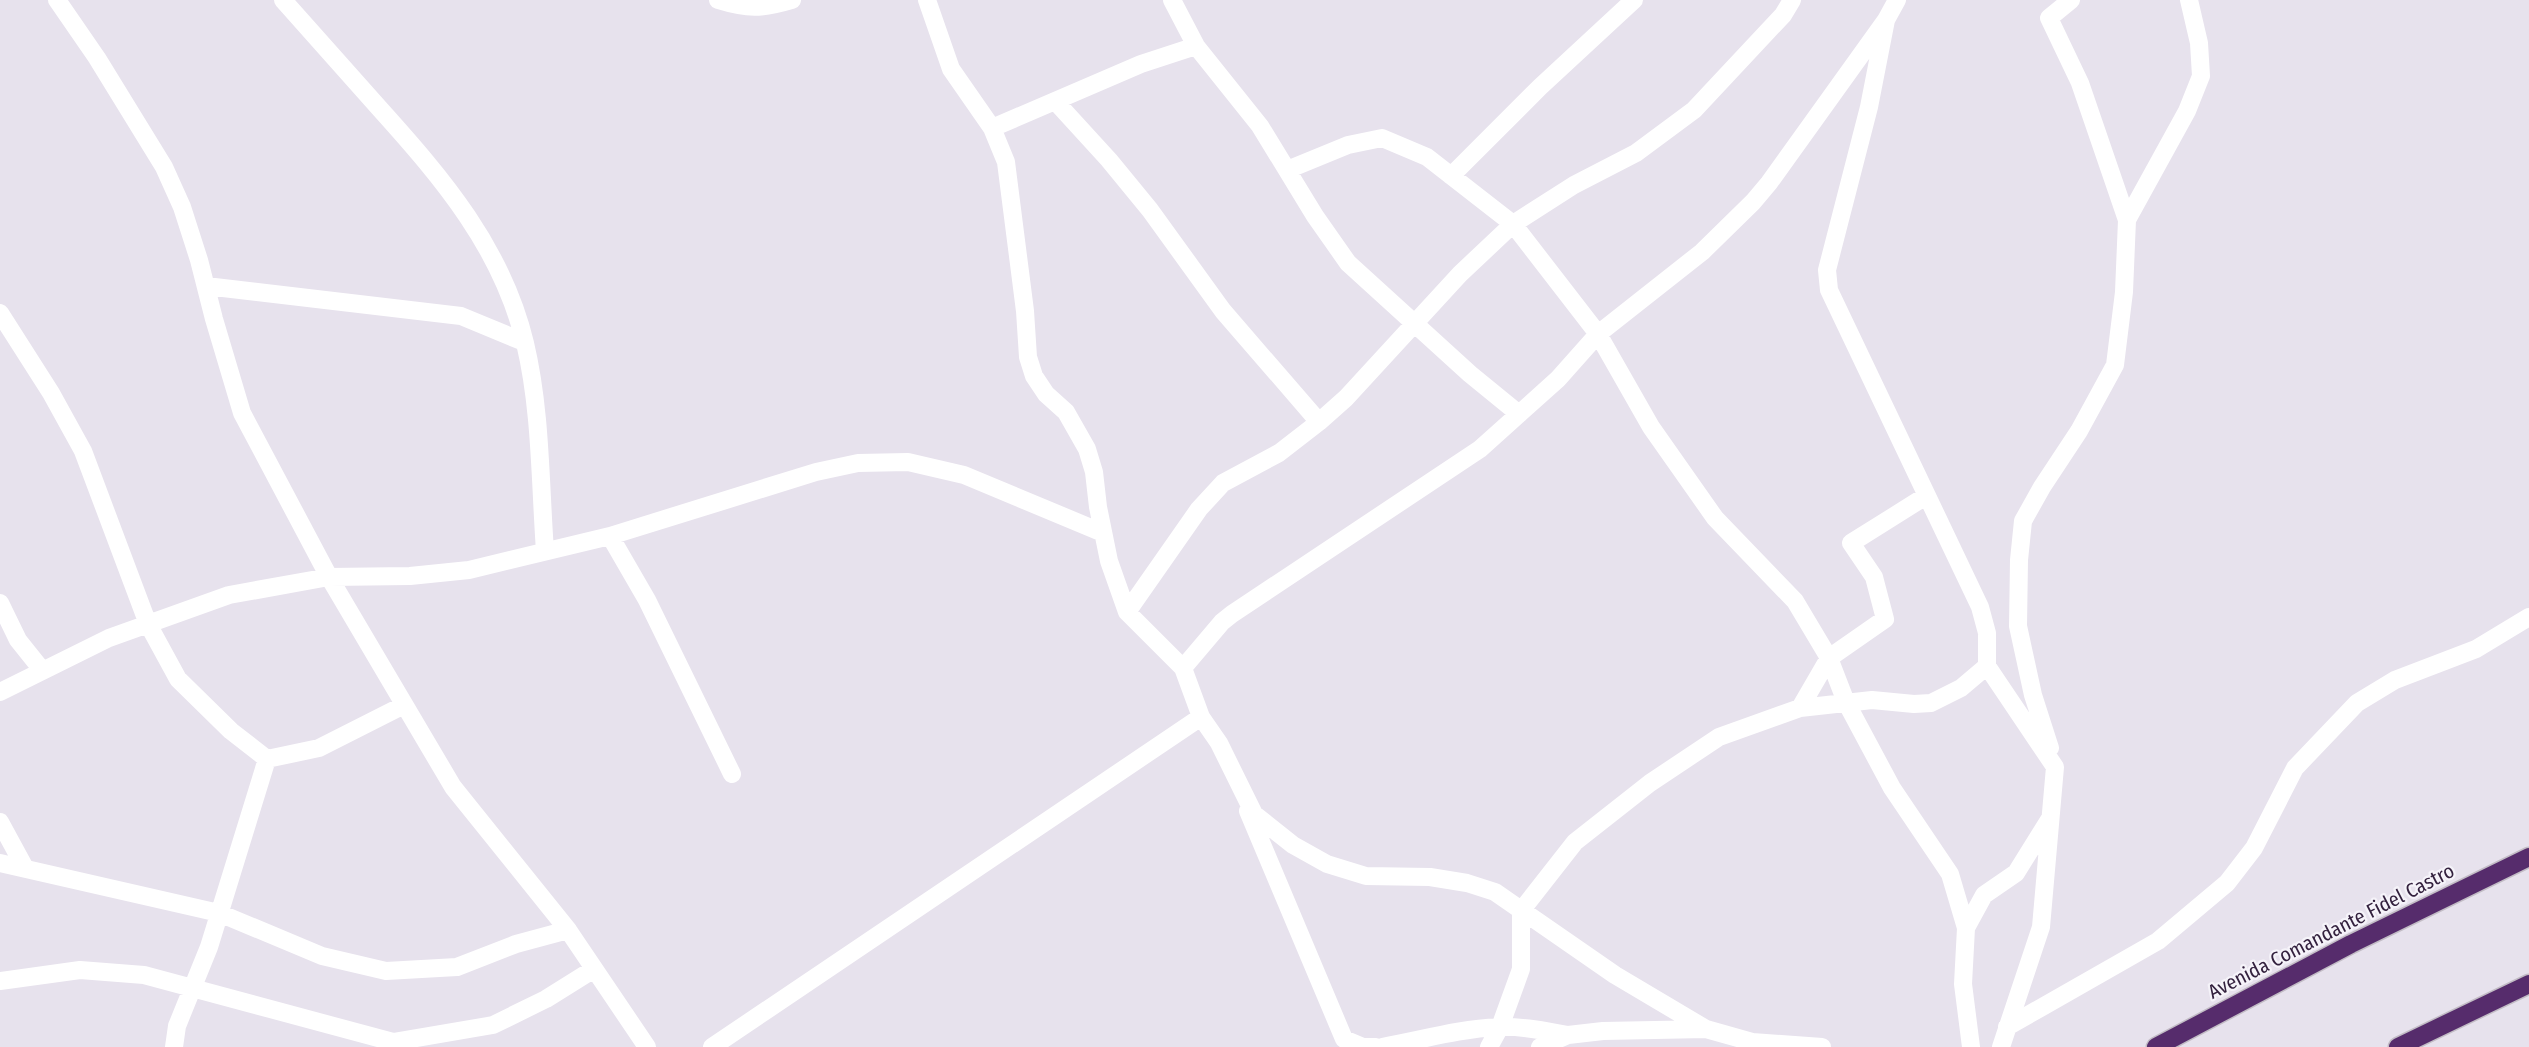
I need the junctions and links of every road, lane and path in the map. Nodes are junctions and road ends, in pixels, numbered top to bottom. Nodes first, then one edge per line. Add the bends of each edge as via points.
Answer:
1 (57, 0) edge
2 (283, 0) edge
3 (718, 0) edge
4 (792, 0) edge
5 (927, 0) edge
6 (1172, 0) edge
7 (1634, 0) edge
8 (1792, 0) edge
9 (1897, 0) edge
10 (2071, 0) edge
11 (2189, 0) edge
12 (1886, 20) junction
13 (1196, 46) junction
14 (1056, 102) junction
15 (992, 129) junction
16 (1287, 170) junction
17 (1451, 176) junction
18 (2127, 220) junction
19 (1513, 224) junction
20 (207, 286) junction
21 (0, 313) edge
22 (1415, 322) junction
23 (1598, 334) junction
24 (524, 342) junction
25 (1520, 414) junction
26 (1319, 422) junction
27 (1926, 496) junction
28 (1103, 533) junction
29 (610, 536) junction
30 (545, 551) junction
31 (329, 577) junction
32 (0, 603) edge
33 (1126, 612) junction
34 (2529, 616) edge
35 (148, 624) junction
36 (1828, 658) junction
37 (1987, 666) junction
38 (1183, 668) junction
39 (42, 670) junction
40 (0, 692) edge
41 (1846, 702) junction
42 (404, 705) junction
43 (1800, 708) junction
44 (1201, 717) junction
45 (1219, 743) junction
46 (267, 759) junction
47 (2055, 767) junction
48 (732, 774) dead end
49 (2051, 817) junction
50 (0, 822) edge
51 (2529, 857) edge
52 (0, 863) edge
53 (25, 868) junction
54 (1521, 911) junction
55 (219, 913) junction
56 (1966, 928) junction
57 (568, 930) junction
58 (594, 969) junction
59 (0, 981) edge
60 (2529, 984) edge
61 (192, 988) junction
62 (1500, 1027) junction
63 (2007, 1027) junction
64 (1706, 1029) junction
65 (1568, 1035) junction
66 (1346, 1043) edge
67 (391, 1044) edge
68 (174, 1047) edge
69 (647, 1047) edge
70 (712, 1047) edge
71 (1376, 1047) edge
72 (1382, 1047) edge
73 (1489, 1047) edge
74 (1540, 1047) edge
75 (1822, 1047) edge
76 (1971, 1047) edge
77 (2001, 1047) edge
78 (2156, 1047) edge
79 (2398, 1047) edge

1 - 20 street via 164,167 182,207
2 - 24 street via 452,191 505,283
3 - 4 street via 744,8
5 - 15 street via 951,69
6 - 13 street
7 - 17 street
8 - 19 street via 1783,15 1695,110 1636,153 1574,185
9 - 12 street
10 - 18 street via 2049,18 2080,84
11 - 18 street via 2199,43 2201,76 2187,111
12 - 23 street via 1753,202 1702,252
12 - 27 street via 1869,108 1827,270 1829,290
13 - 14 street via 1141,64
13 - 16 street via 1260,126
14 - 15 street
14 - 26 street via 1150,210 1222,311
15 - 28 street via 1006,162 1031,367 1046,394 1066,412 1087,449
16 - 17 street via 1348,146 1382,138 1427,157
16 - 22 street via 1348,263
17 - 19 street
18 - 47 street via 2115,365 2023,521 2018,626 2033,695
19 - 22 street
19 - 23 street
20 - 24 street via 461,316
20 - 31 street via 242,413
21 - 35 street via 83,451
22 - 25 street
22 - 26 street
23 - 25 street via 1558,380
23 - 36 street via 1651,428 1702,500 1795,601
24 - 30 street via 534,393
25 - 38 street via 1480,449 1232,614
26 - 33 street via 1279,453 1223,483 1198,510
27 - 36 street via 1851,543 1875,577 1885,619
27 - 37 street via 1980,607 1987,633
28 - 29 street via 964,475 908,462 879,461 816,472
28 - 33 street
29 - 30 street
29 - 48 street via 647,600
30 - 31 street via 457,571
31 - 35 street via 229,595
31 - 42 street
32 - 39 street via 18,640
33 - 38 street
34 - 63 street via 2476,649 2395,680 2357,703 2295,768 2254,848 2227,883 2158,941
35 - 39 street
35 - 46 street via 178,679 231,731
36 - 41 street
36 - 43 street
37 - 41 street via 1960,688 1931,703
37 - 47 street
38 - 44 street
39 - 40 street
41 - 43 street
41 - 56 street via 1892,788 1950,874
42 - 46 street via 319,748
42 - 57 street via 453,787
43 - 54 street via 1719,737 1650,783 1575,842
44 - 45 street
44 - 70 street
45 - 54 street via 1254,814 1293,845 1327,864 1366,876 1430,877 1467,883 1495,892
45 - 66 street
46 - 55 street
47 - 49 street
49 - 56 street via 2016,873 1984,895
49 - 63 street via 2040,927
50 - 53 street
51 - 78 highway, Avenida Comandante Fidel Castro via 2351,944
52 - 53 street
53 - 55 street
54 - 62 street via 1521,969
54 - 64 street via 1615,975
55 - 57 street via 322,956 386,971 457,967 516,944
55 - 61 street
56 - 76 street via 1963,984
57 - 58 street
58 - 67 street via 493,1025
58 - 69 street
59 - 61 street via 80,970 144,975
60 - 79 highway
61 - 67 street
61 - 68 street via 177,1026
62 - 65 street
62 - 72 street
62 - 73 street
63 - 77 street
64 - 65 street
64 - 75 street via 1752,1042
65 - 74 street
66 - 71 street

